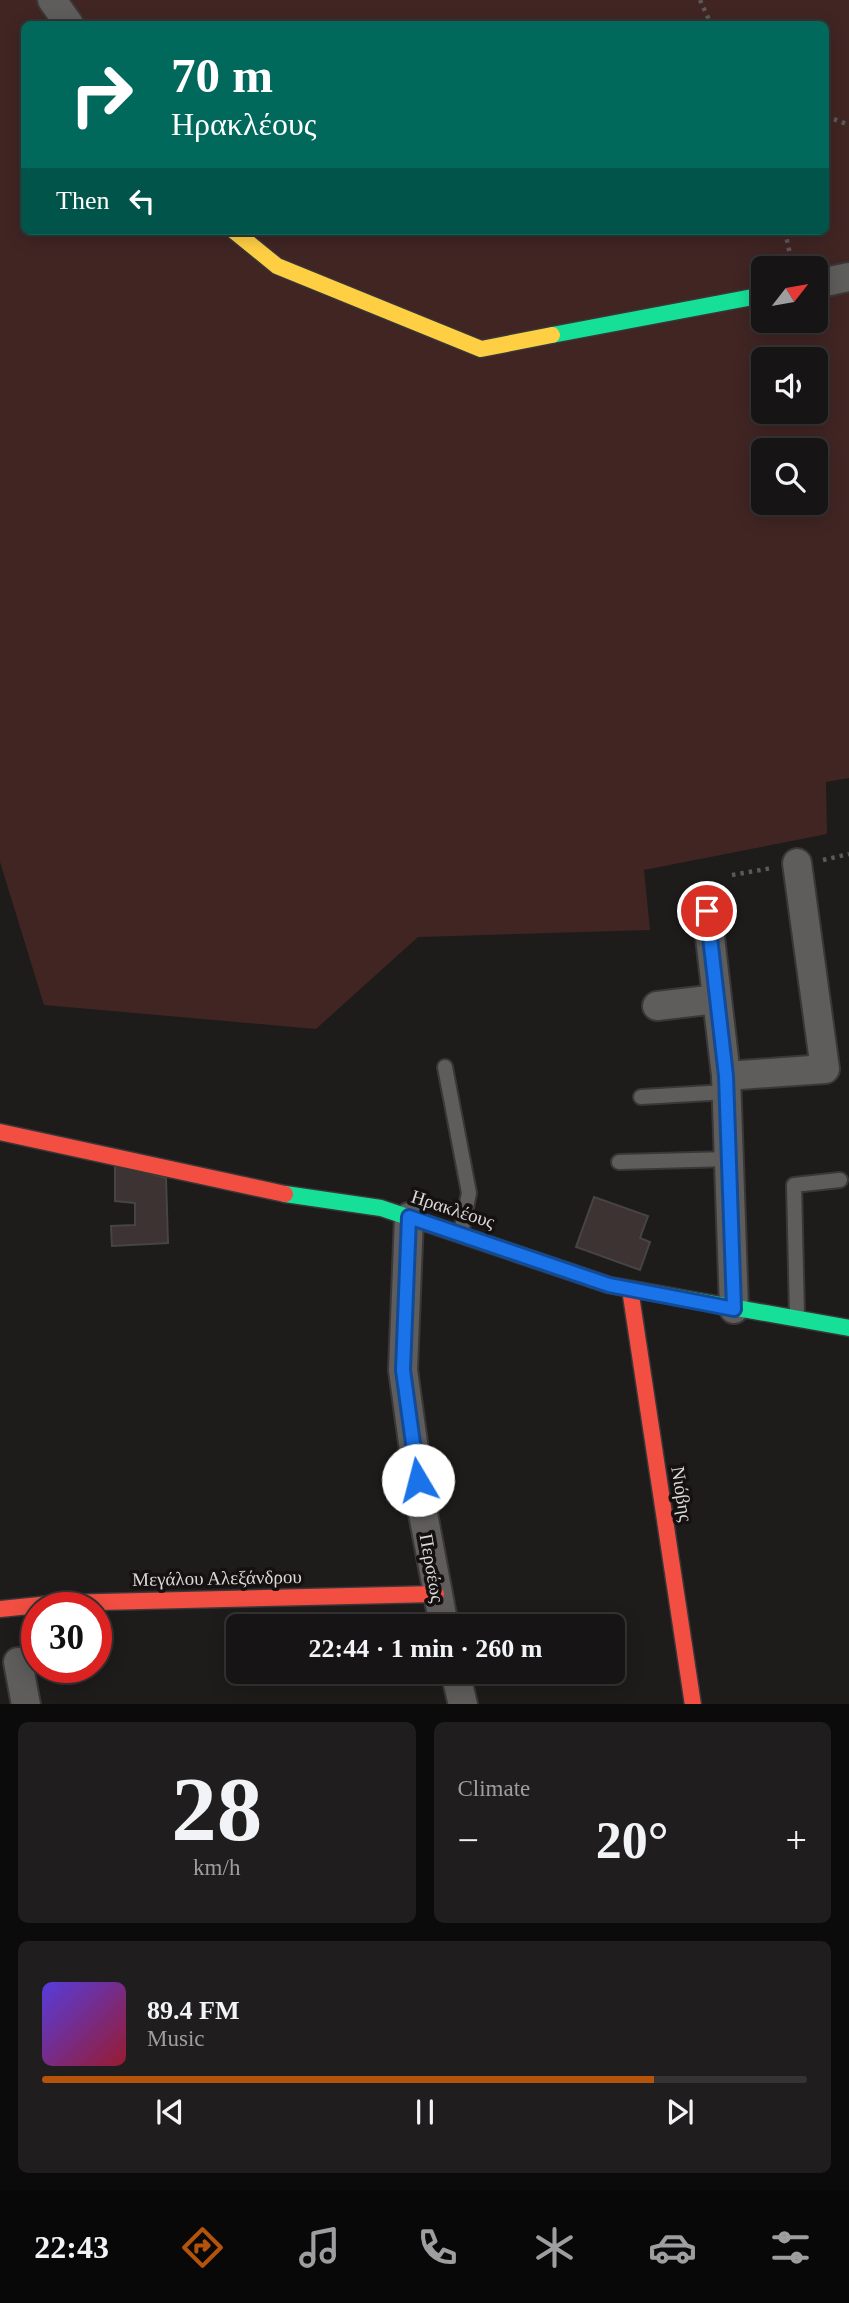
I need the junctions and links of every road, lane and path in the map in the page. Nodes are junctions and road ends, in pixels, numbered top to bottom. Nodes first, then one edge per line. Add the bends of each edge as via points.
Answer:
1 (52, 0) edge
2 (700, 0) edge
3 (67, 21) edge
4 (709, 21) edge
5 (829, 117) edge
6 (849, 125) edge
7 (239, 235) edge
8 (786, 235) edge
9 (790, 256) edge
10 (849, 277) edge
11 (828, 281) edge
12 (751, 297) edge
13 (797, 863) joint
14 (732, 875) dead end
15 (707, 911) dead end
16 (717, 999) junction
17 (657, 1006) dead end
18 (445, 1067) dead end
19 (727, 1084) junction
20 (641, 1097) dead end
21 (0, 1132) edge
22 (729, 1158) junction
23 (619, 1162) dead end
24 (841, 1180) dead end
25 (409, 1217) junction
26 (461, 1234) junction
27 (630, 1289) junction
28 (734, 1309) junction
29 (798, 1321) junction
30 (849, 1328) edge
31 (436, 1594) junction
32 (0, 1609) edge
33 (441, 1614) edge
34 (18, 1662) dead end
35 (458, 1684) edge
36 (26, 1704) edge
37 (463, 1704) edge
38 (693, 1704) edge

1 - 3 street
2 - 4 path
5 - 6 path
7 - 12 street via 277,266 481,349
8 - 9 path
10 - 11 street
13 - 14 path
13 - 19 street via 825,1069
15 - 16 street
16 - 17 street
16 - 19 street
18 - 26 lane via 469,1193
19 - 20 lane
19 - 22 street
21 - 25 street, Ηρακλέους
22 - 23 lane
22 - 28 street
24 - 29 lane via 794,1185
25 - 26 street, Ηρακλέους
25 - 31 street, Περσέως via 403,1370
26 - 27 street, Ηρακλέους
27 - 28 street, Ηρακλέους
27 - 38 street, Νιόβης
28 - 29 street, Ηρακλέους
29 - 30 street, Ηρακλέους
31 - 32 street, Μεγάλου Αλεξάνδρου via 59,1603
31 - 33 street, Περσέως
34 - 36 street
35 - 37 street

